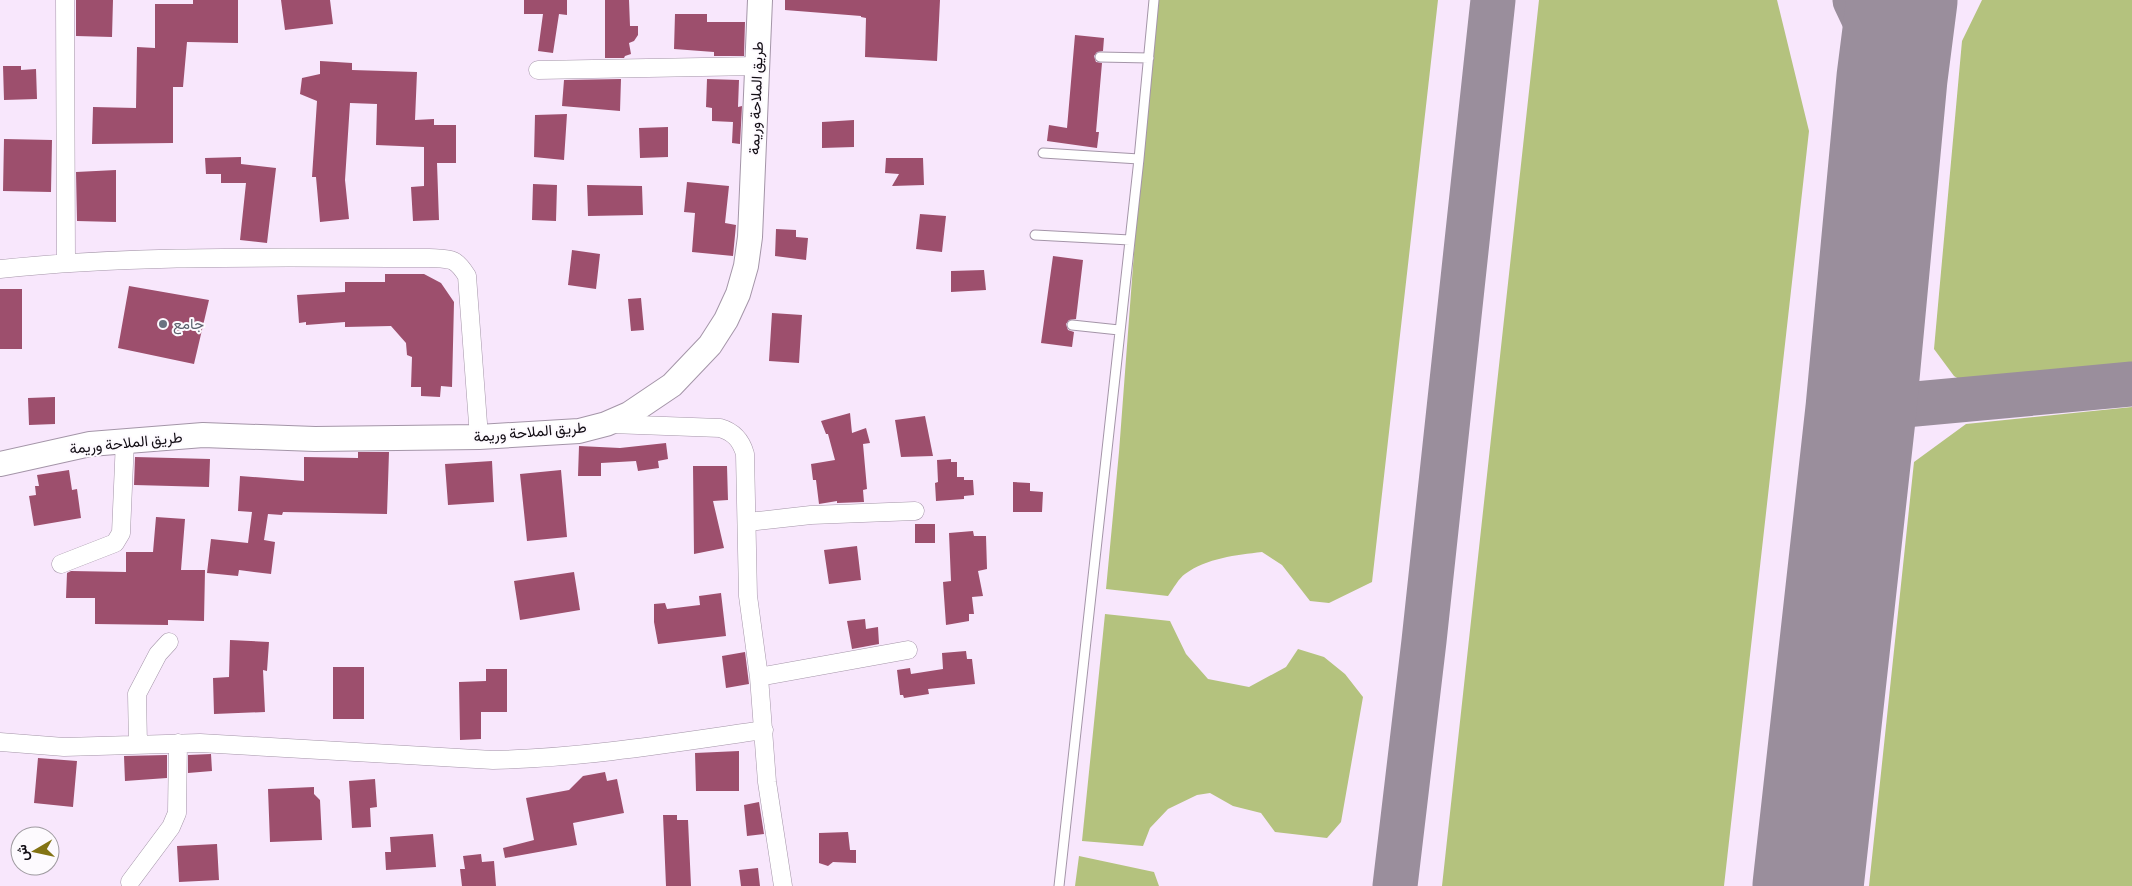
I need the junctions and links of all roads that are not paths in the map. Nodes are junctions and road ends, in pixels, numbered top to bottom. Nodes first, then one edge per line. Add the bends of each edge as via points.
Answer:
1 (65, 0) edge
2 (760, 0) edge
3 (1154, 0) edge
4 (1100, 57) dead end
5 (1149, 58) junction
6 (758, 66) junction
7 (538, 70) dead end
8 (1043, 153) dead end
9 (1139, 159) junction
10 (1035, 235) dead end
11 (1130, 240) junction
12 (66, 262) junction
13 (0, 269) edge
14 (1072, 326) dead end
15 (1119, 330) junction
16 (606, 424) junction
17 (479, 437) junction
18 (125, 440) junction
19 (0, 464) edge
20 (915, 511) dead end
21 (748, 522) junction
22 (61, 564) dead end
23 (169, 642) dead end
24 (908, 650) dead end
25 (759, 677) junction
26 (764, 730) junction
27 (0, 742) edge
28 (178, 743) junction
29 (138, 745) junction
30 (130, 882) dead end
31 (783, 886) edge
32 (1059, 886) edge

1 - 12 street
2 - 6 street, طريق الملاحة وريمة
3 - 5 lane
4 - 5 lane
5 - 9 lane
6 - 7 street
6 - 16 street, طريق الملاحة وريمة via 750,237 738,294 710,345 672,385 629,414
8 - 9 lane
9 - 11 lane
10 - 11 lane
11 - 15 lane
12 - 13 street
12 - 17 street via 429,258 459,263 467,276
14 - 15 lane
15 - 32 lane
16 - 17 street, طريق الملاحة وريمة via 579,431
16 - 21 street via 720,428 732,433 745,454
17 - 18 street, طريق الملاحة وريمة via 315,439 203,435
18 - 19 street, طريق الملاحة وريمة via 90,444
18 - 22 street via 121,533 115,543
20 - 21 street
21 - 25 street via 748,596
23 - 29 street via 158,654 137,694
24 - 25 street
25 - 26 street
26 - 28 street via 540,759 493,760
26 - 31 street via 767,782
27 - 29 street via 64,747
28 - 29 street
28 - 30 street via 177,813 171,827

